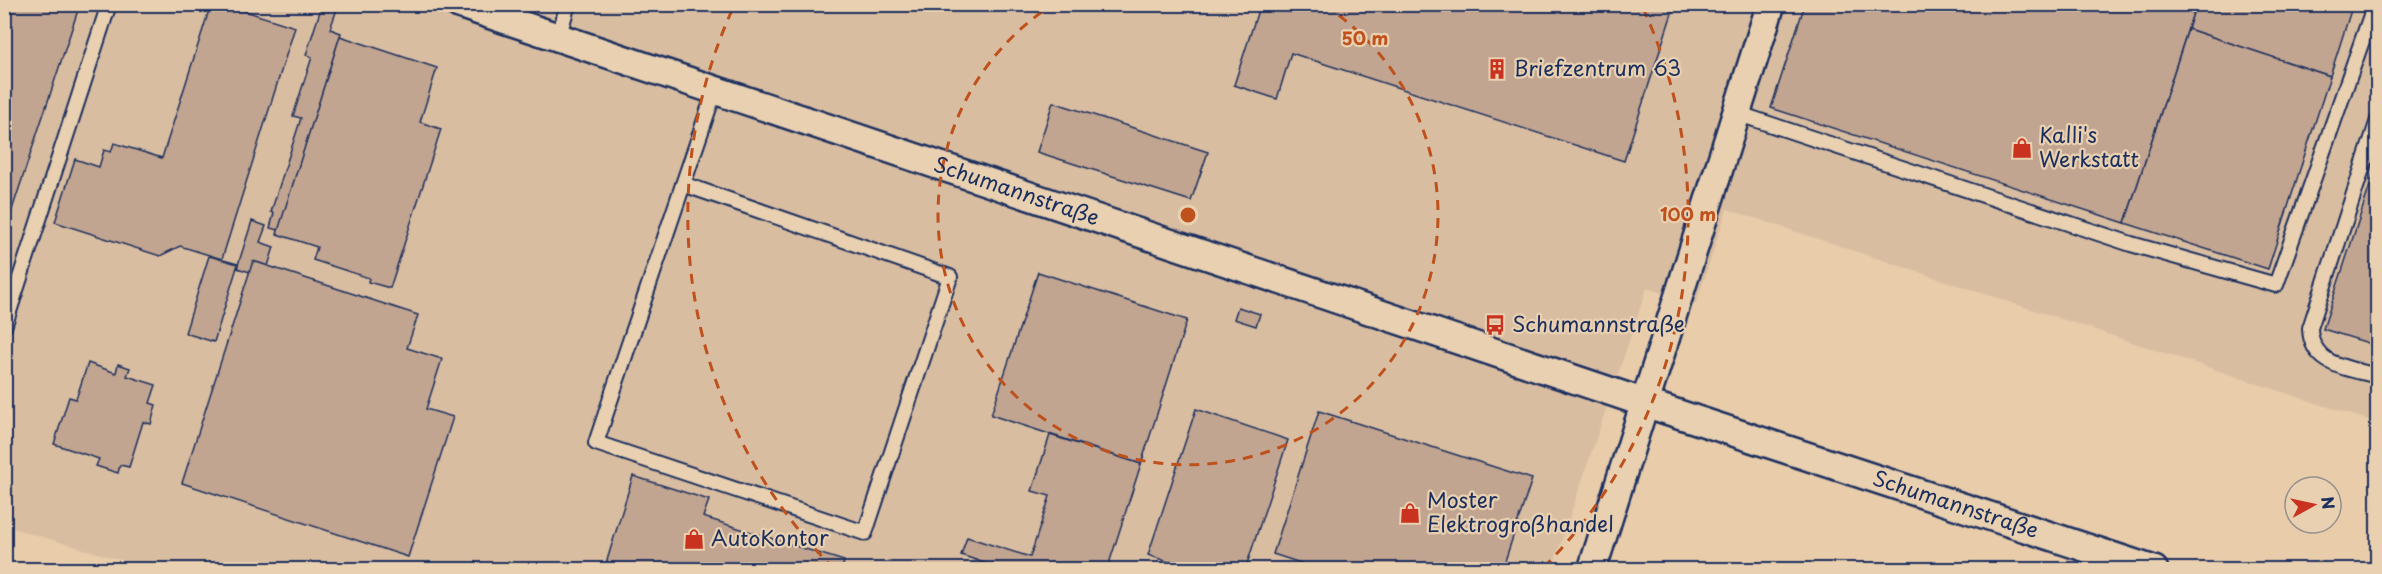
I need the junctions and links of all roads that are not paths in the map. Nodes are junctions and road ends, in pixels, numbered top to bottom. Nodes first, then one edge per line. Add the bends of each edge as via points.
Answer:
1 (109, 4) edge
2 (459, 4) edge
3 (568, 4) edge
4 (1771, 4) edge
5 (2375, 4) edge
6 (558, 38) junction
7 (715, 90) junction
8 (1736, 113) junction
9 (2378, 120) edge
10 (683, 184) junction
11 (4, 327) edge
12 (2378, 376) edge
13 (1645, 403) junction
14 (1592, 570) edge
15 (2154, 570) edge

1 - 11 lane
2 - 6 street, Schumannstraße
3 - 6 lane
4 - 8 street
5 - 8 lane via 2276,285 2131,244
6 - 7 street, Schumannstraße
7 - 10 lane
7 - 13 street, Schumannstraße
8 - 13 street
9 - 12 lane via 2310,328 2310,342 2325,359
10 - 10 lane via 950,277 865,533 596,443
13 - 14 street
13 - 15 street, Schumannstraße

